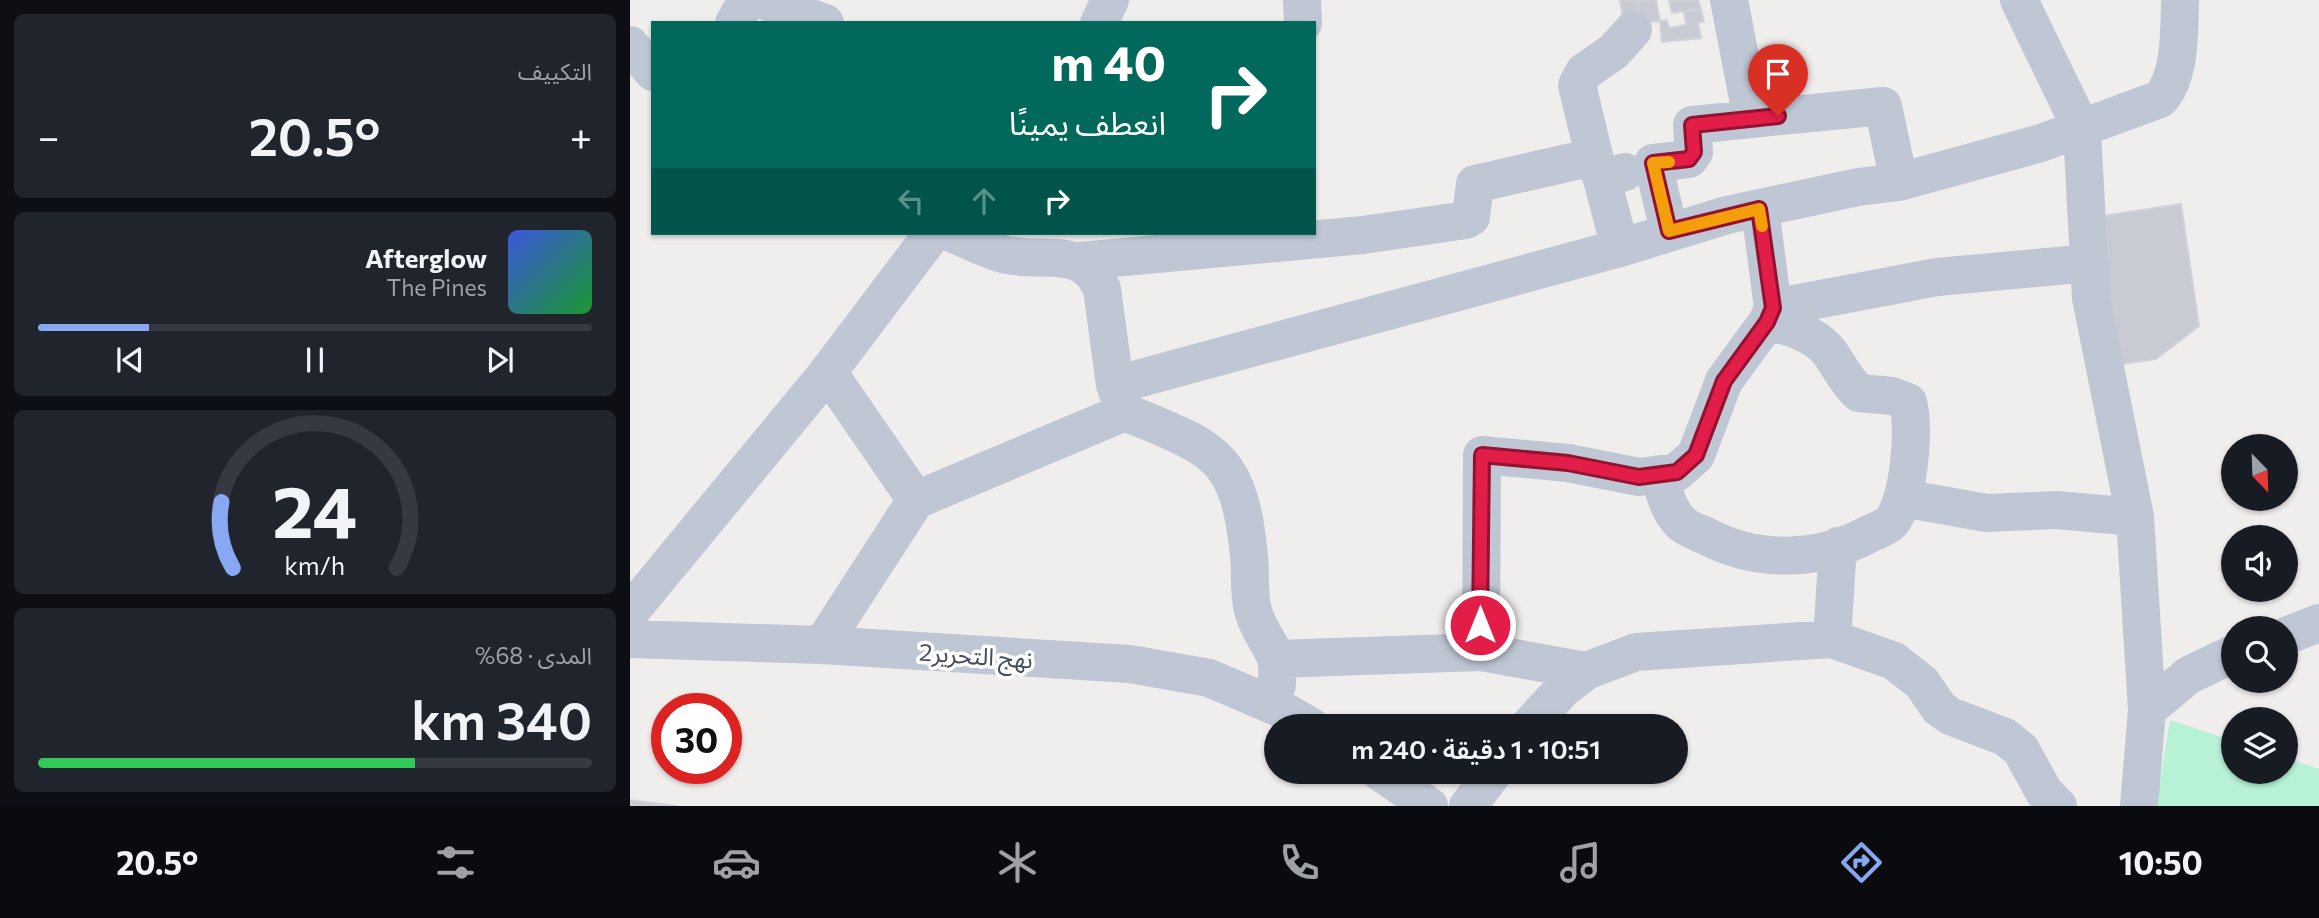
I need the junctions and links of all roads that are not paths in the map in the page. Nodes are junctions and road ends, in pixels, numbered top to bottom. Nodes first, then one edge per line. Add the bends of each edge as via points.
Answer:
1 (747, 0) edge
2 (763, 0) edge
3 (1111, 0) edge
4 (1302, 0) edge
5 (1730, 0) edge
6 (2020, 0) edge
7 (2180, 0) edge
8 (735, 21) edge
9 (820, 21) edge
10 (1099, 21) edge
11 (1303, 21) edge
12 (1633, 30) dead end
13 (630, 45) edge
14 (651, 70) edge
15 (1752, 119) junction
16 (2082, 130) junction
17 (1653, 163) junction
18 (1598, 169) junction
19 (1899, 182) junction
20 (1759, 209) junction
21 (1669, 231) junction
22 (931, 235) edge
23 (956, 235) edge
24 (1275, 237) edge
25 (1129, 245) edge
26 (1620, 248) junction
27 (1081, 261) junction
28 (2090, 263) junction
29 (1770, 315) junction
30 (828, 372) junction
31 (1120, 398) junction
32 (1660, 476) junction
33 (1903, 498) junction
34 (916, 500) junction
35 (2135, 517) junction
36 (1838, 546) junction
37 (630, 612) edge
38 (2319, 623) edge
39 (2298, 631) edge
40 (630, 639) edge
41 (1832, 639) junction
42 (822, 645) junction
43 (1481, 652) junction
44 (1276, 659) junction
45 (2221, 660) edge
46 (1586, 671) junction
47 (1277, 707) junction
48 (2147, 710) junction
49 (1289, 714) edge
50 (1540, 714) edge
51 (1397, 784) edge
52 (1485, 784) edge
53 (1429, 806) edge
54 (1468, 806) edge
55 (2059, 806) edge
56 (2139, 806) edge

1 - 8 street
2 - 9 street
3 - 10 street
4 - 11 street
5 - 15 street
6 - 16 street
7 - 16 street via 2169,89 2160,99
12 - 18 street via 1613,52 1584,72 1577,85
13 - 14 street
15 - 17 street via 1692,125 1694,152 1689,159
15 - 19 street via 1884,106
16 - 19 street
16 - 28 street
17 - 18 street
17 - 21 street
18 - 24 street via 1576,161 1475,184 1471,217 1466,220 1363,235
18 - 26 street
19 - 20 street
20 - 21 street
20 - 29 street
21 - 26 street
22 - 30 street
23 - 27 street via 1006,255
24 - 25 street
25 - 27 street
26 - 31 street
27 - 31 street via 1096,275 1102,289
28 - 29 street via 1937,277
28 - 35 street via 2091,298
29 - 32 street via 1724,381 1696,455 1677,472
29 - 33 street via 1829,351 1844,379 1859,393 1908,402 1913,422
30 - 34 street
30 - 37 street
31 - 34 street
31 - 44 street via 1220,460 1238,491 1252,608
32 - 36 street via 1665,498 1682,524 1723,546 1760,555 1804,557
32 - 43 street via 1482,455
33 - 35 street via 1986,513 2057,510
33 - 36 street via 1891,523
34 - 42 street
35 - 48 street
36 - 41 street
38 - 39 street
40 - 42 street, نهج التحرير2
41 - 46 street via 1636,652
41 - 55 street via 1894,661 1922,683 1950,716 2005,737 2021,750 2044,792
42 - 47 street, نهج التحرير2 via 1130,664 1209,678
43 - 44 street
43 - 46 street
44 - 47 street
45 - 48 street via 2189,675
46 - 50 street
47 - 49 street, نهج التحرير2
48 - 56 street
51 - 53 street
52 - 54 street

